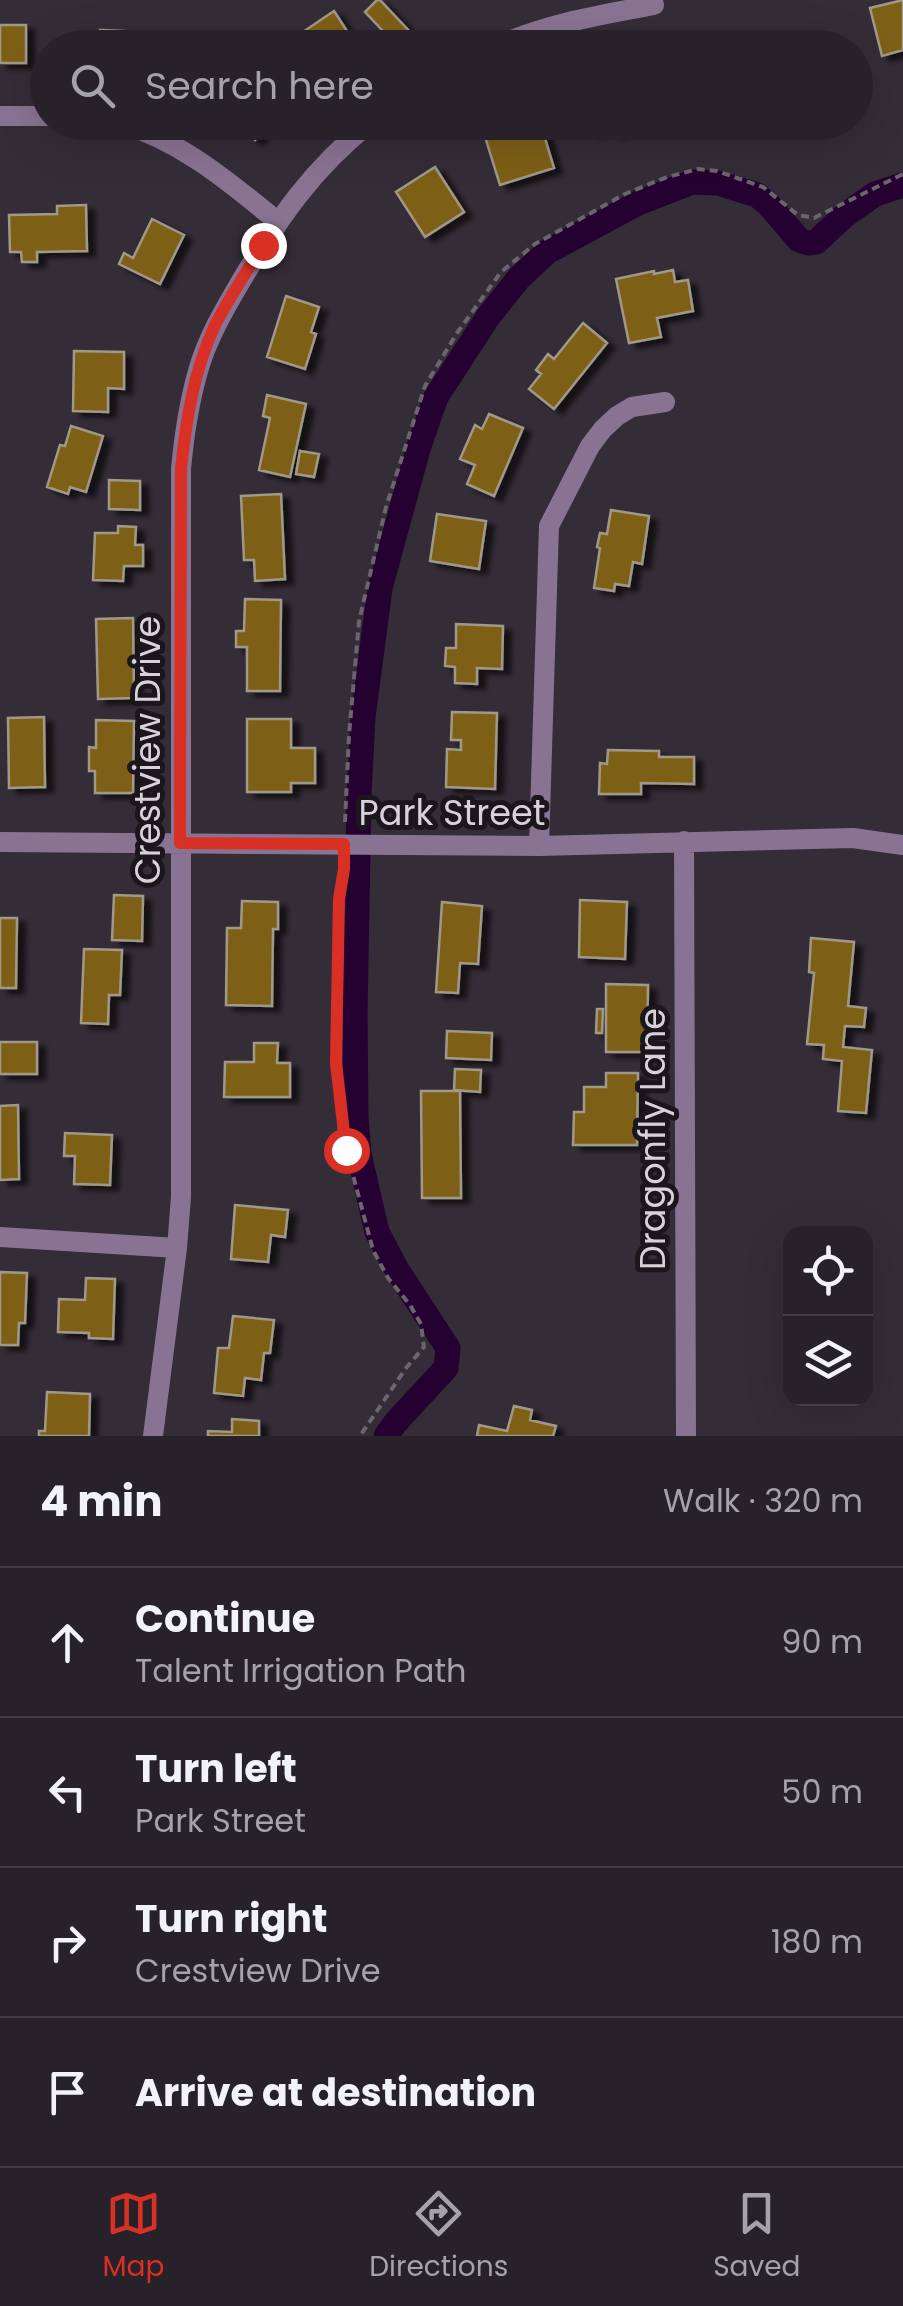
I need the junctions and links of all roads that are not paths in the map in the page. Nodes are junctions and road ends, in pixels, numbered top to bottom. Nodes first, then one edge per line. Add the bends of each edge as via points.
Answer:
1 (654, 5) dead end
2 (539, 30) edge
3 (0, 116) edge
4 (30, 116) edge
5 (164, 140) edge
6 (349, 140) edge
7 (278, 221) junction
8 (664, 402) dead end
9 (0, 842) edge
10 (684, 842) junction
11 (180, 843) junction
12 (539, 846) junction
13 (903, 846) edge
14 (0, 1237) edge
15 (177, 1248) junction
16 (153, 1436) edge
17 (686, 1436) edge

1 - 2 street
3 - 4 street
5 - 7 street
6 - 7 street, Crestview Drive
7 - 11 street, Crestview Drive via 216,325 185,428
8 - 12 street via 632,407 603,429 549,526
9 - 11 street, Park Street
10 - 12 street, Park Street
10 - 13 street, Park Street via 853,838
10 - 17 street, Dragonfly Lane
11 - 12 street, Park Street
11 - 15 street, Crestview Drive
14 - 15 street
15 - 16 street, Crestview Drive

